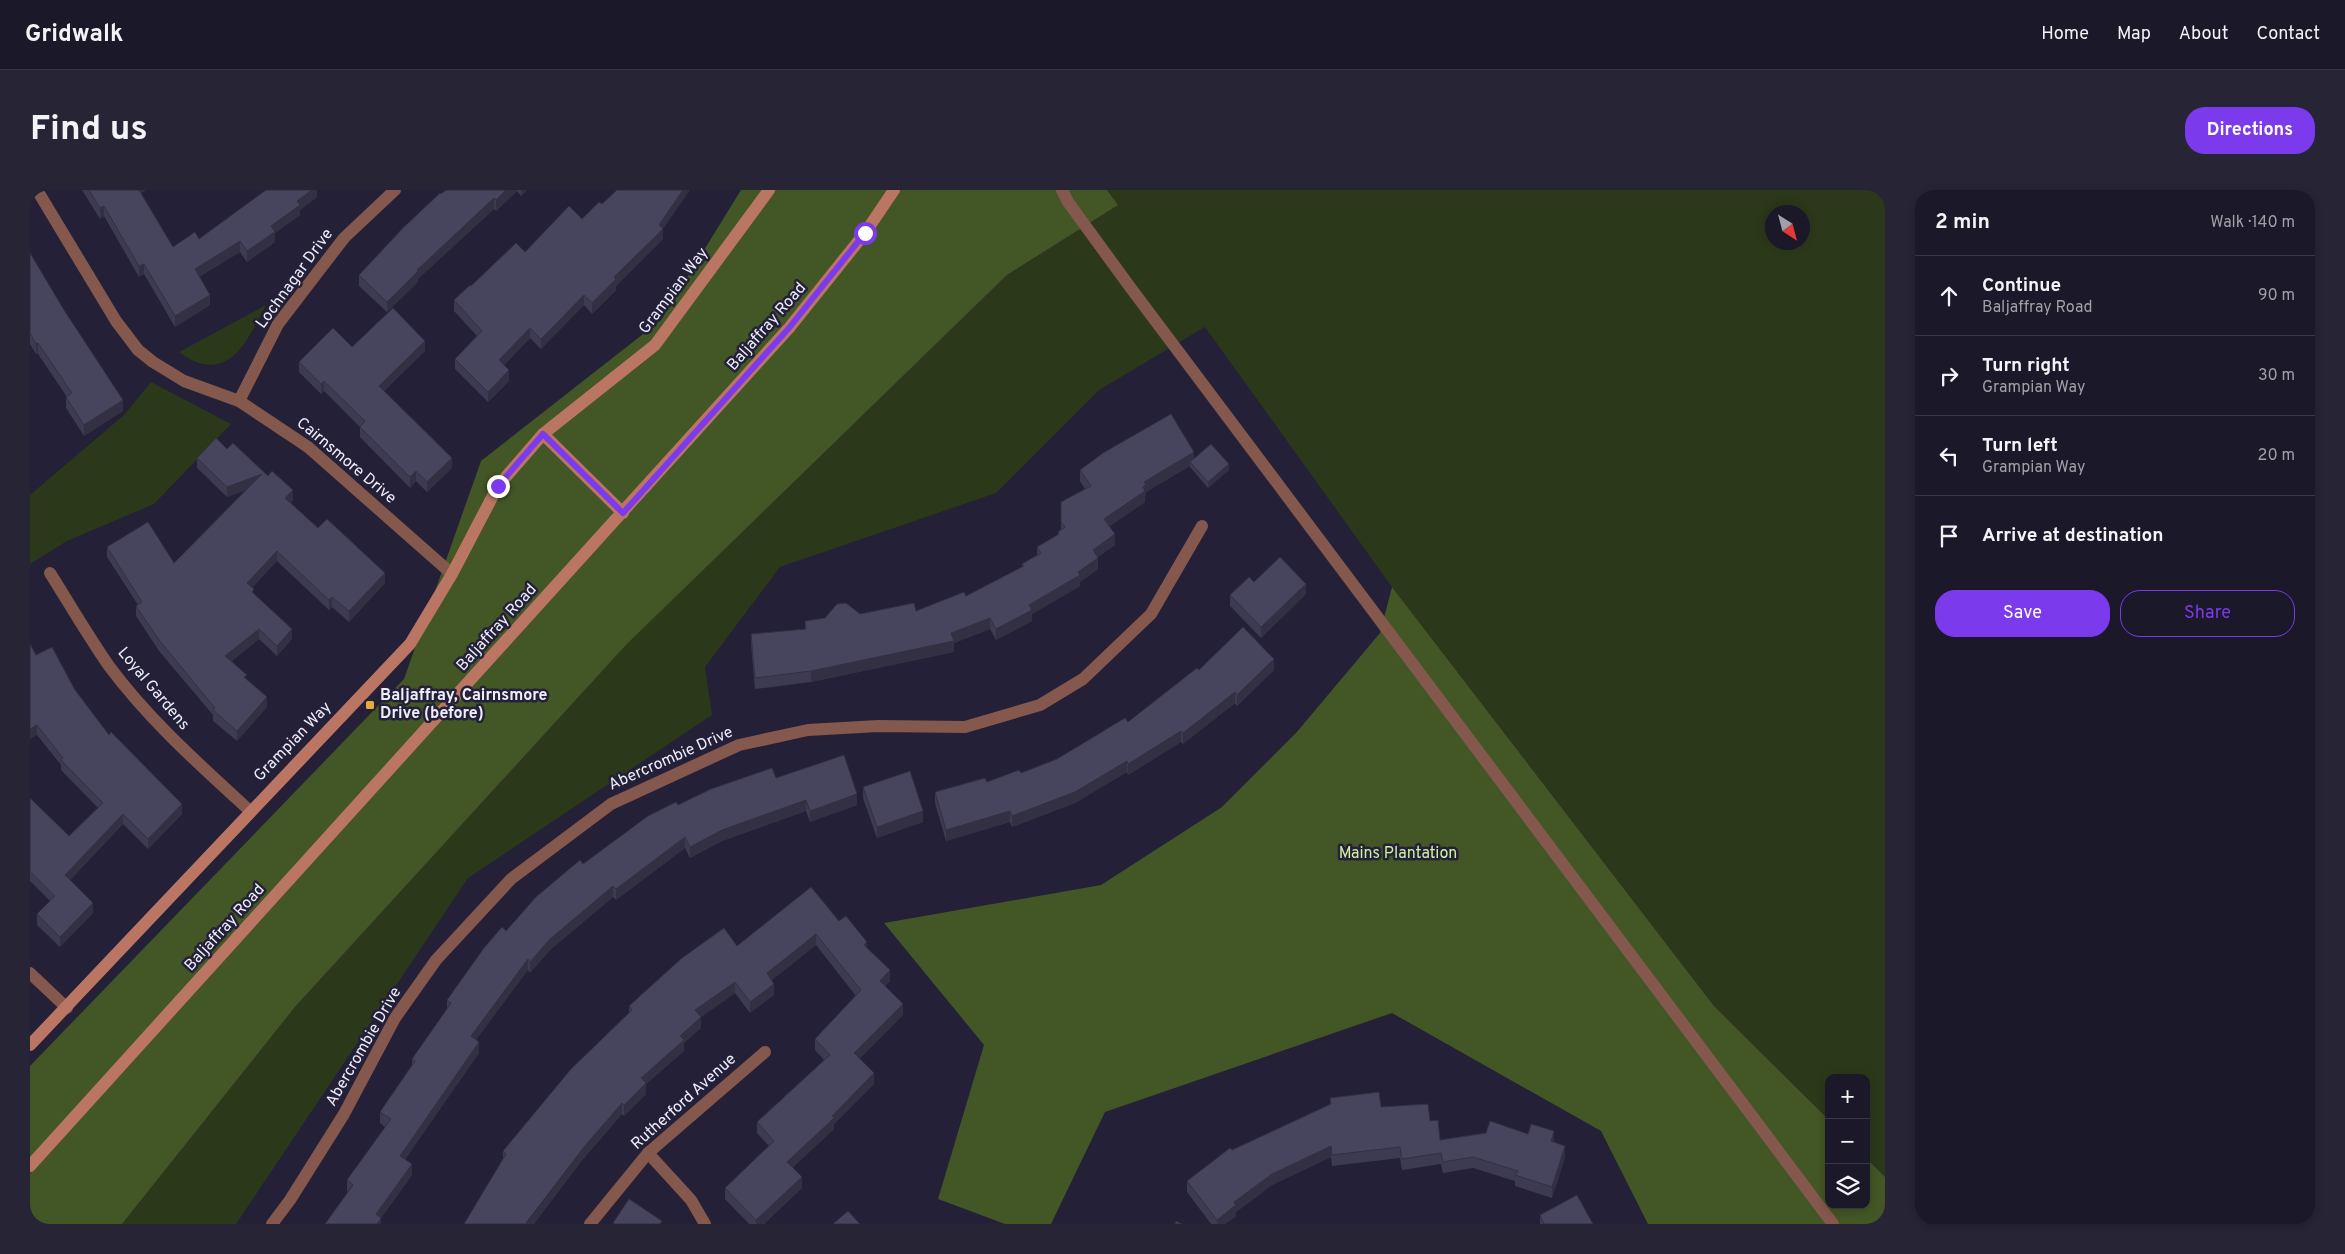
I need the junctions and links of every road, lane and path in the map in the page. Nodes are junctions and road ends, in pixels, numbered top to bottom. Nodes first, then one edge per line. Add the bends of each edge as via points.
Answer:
1 (38, 190) edge
2 (394, 190) edge
3 (769, 190) edge
4 (894, 190) edge
5 (1062, 190) edge
6 (239, 401) junction
7 (543, 434) junction
8 (623, 513) junction
9 (1202, 526) dead end
10 (50, 573) dead end
11 (452, 574) junction
12 (250, 811) junction
13 (30, 972) edge
14 (67, 1008) junction
15 (30, 1044) edge
16 (765, 1052) dead end
17 (648, 1153) junction
18 (30, 1166) edge
19 (272, 1224) edge
20 (590, 1224) edge
21 (705, 1224) edge
22 (1833, 1224) edge

1 - 6 street, Cairnsmore Drive via 116,321 138,350 184,381
2 - 6 street, Lochnagar Drive via 344,238 278,324
3 - 7 main road, Grampian Way via 656,345
4 - 8 main road, Baljaffray Road via 865,233 789,328
5 - 22 street via 1125,279
6 - 11 street, Cairnsmore Drive via 308,447
7 - 8 main road
7 - 11 main road, Grampian Way via 498,486
8 - 18 main road, Baljaffray Road
9 - 19 street, Abercrombie Drive via 1151,614 1083,679 1040,705 965,727 878,726 808,730 739,745 611,804 511,879 436,960 395,1018 344,1114
10 - 12 street, Loyal Gardens via 110,666 149,714
11 - 12 main road, Grampian Way via 410,644
12 - 14 main road, Grampian Way
13 - 14 street
14 - 15 main road, Grampian Way
16 - 17 street, Rutherford Avenue
17 - 20 street, Rutherford Avenue
17 - 21 street via 691,1200

